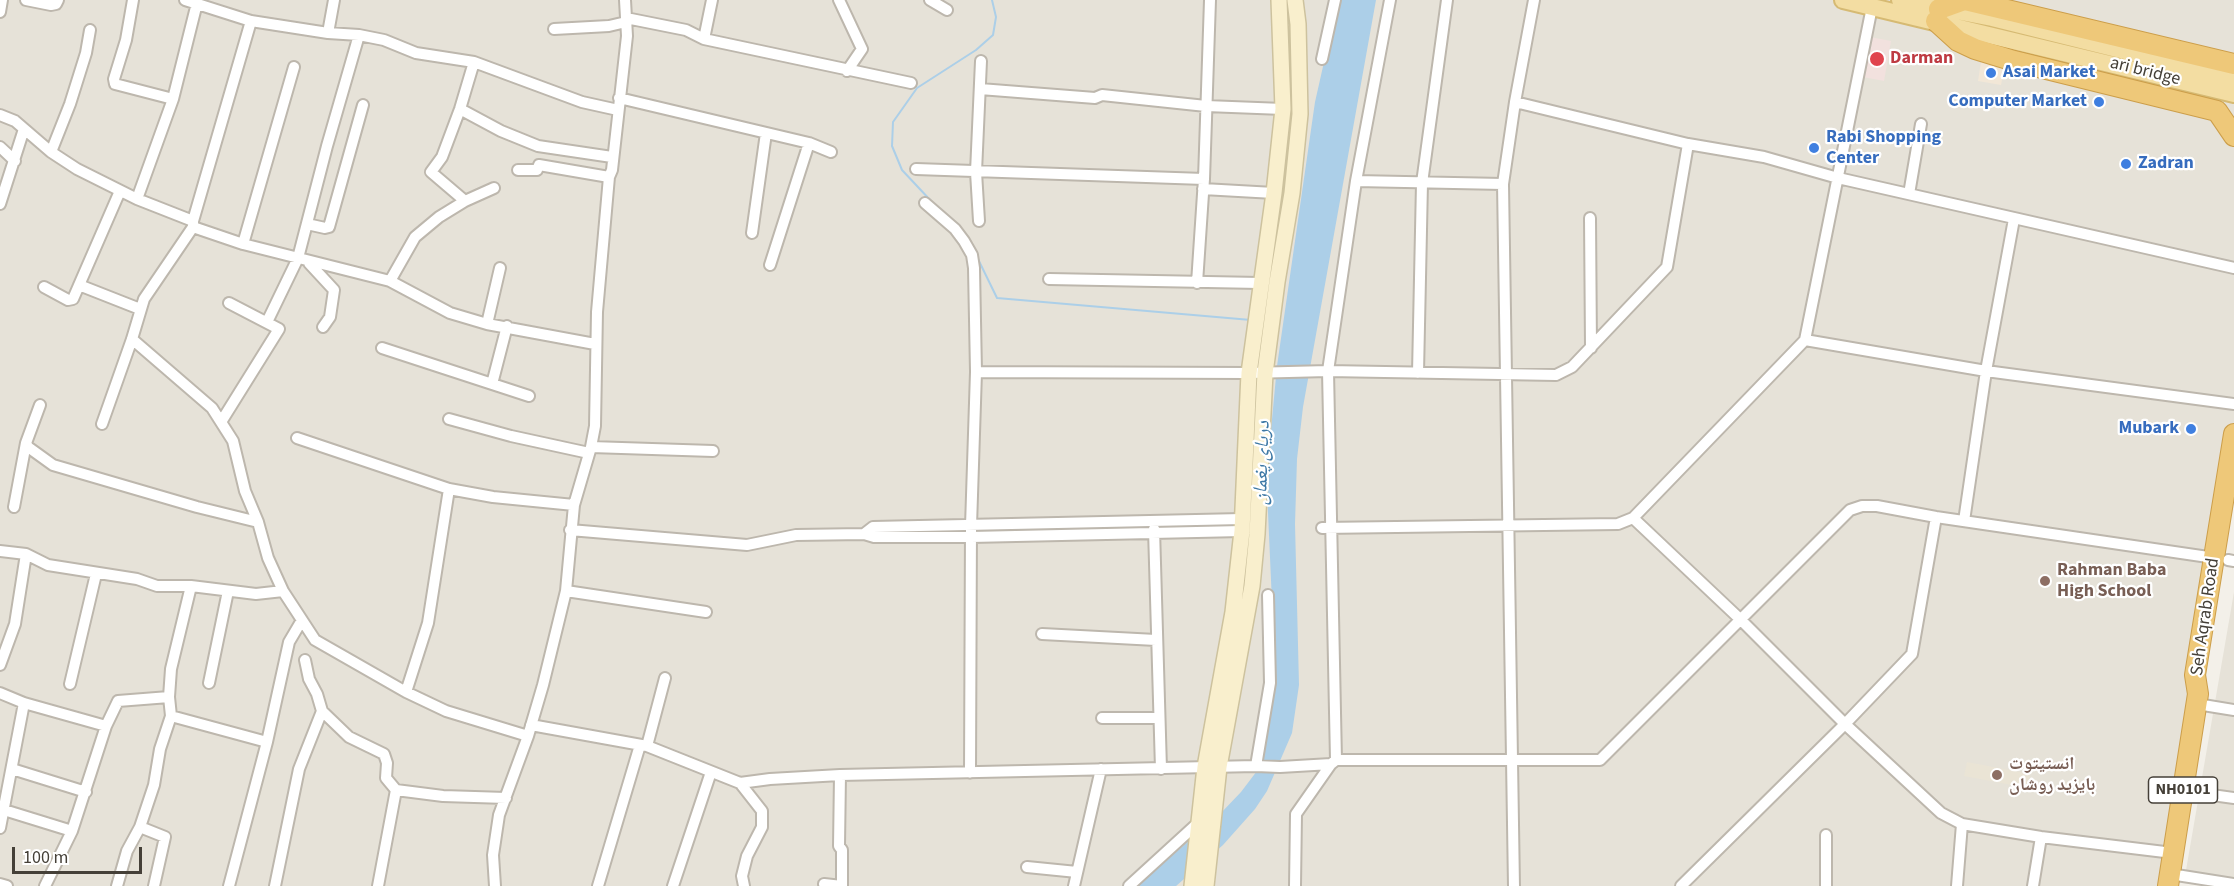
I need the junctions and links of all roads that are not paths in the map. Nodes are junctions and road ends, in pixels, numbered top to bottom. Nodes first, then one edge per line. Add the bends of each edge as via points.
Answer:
1 (2, 0) edge
2 (26, 0) edge
3 (58, 0) edge
4 (133, 0) edge
5 (185, 0) edge
6 (334, 0) edge
7 (625, 0) edge
8 (712, 0) edge
9 (839, 0) edge
10 (930, 0) edge
11 (1210, 0) edge
12 (1279, 0) edge
13 (1295, 0) edge
14 (1335, 0) edge
15 (1390, 0) edge
16 (1447, 0) edge
17 (1534, 0) edge
18 (1843, 0) edge
19 (1900, 0) edge
20 (1965, 0) edge
21 (197, 3) junction
22 (222, 5) edge
23 (1872, 7) junction
24 (947, 10) dead end
25 (0, 12) edge
26 (1937, 15) junction
27 (626, 20) junction
28 (251, 21) junction
29 (1989, 26) junction
30 (554, 29) dead end
31 (90, 30) dead end
32 (328, 33) junction
33 (359, 35) junction
34 (704, 39) junction
35 (1322, 58) dead end
36 (981, 61) dead end
37 (474, 62) junction
38 (2234, 64) edge
39 (294, 67) dead end
40 (847, 71) junction
41 (2234, 78) edge
42 (911, 83) dead end
43 (980, 89) junction
44 (2234, 94) edge
45 (173, 99) junction
46 (1515, 102) junction
47 (618, 104) junction
48 (363, 105) dead end
49 (1206, 106) junction
50 (460, 109) junction
51 (1283, 109) junction
52 (2225, 113) edge
53 (0, 115) edge
54 (1921, 124) dead end
55 (24, 129) junction
56 (766, 133) junction
57 (2234, 136) edge
58 (809, 143) junction
59 (1688, 144) junction
60 (0, 147) edge
61 (51, 152) junction
62 (831, 152) dead end
63 (612, 157) junction
64 (15, 161) junction
65 (916, 169) dead end
66 (518, 170) dead end
67 (976, 172) junction
68 (609, 177) junction
69 (1838, 178) junction
70 (1356, 182) junction
71 (1422, 183) junction
72 (1203, 184) junction
73 (1503, 184) junction
74 (494, 188) dead end
75 (120, 191) junction
76 (1274, 193) junction
77 (1909, 194) junction
78 (137, 200) junction
79 (465, 201) junction
80 (925, 203) dead end
81 (0, 204) edge
82 (1590, 218) dead end
83 (2014, 219) junction
84 (979, 221) dead end
85 (193, 224) junction
86 (307, 224) junction
87 (752, 233) dead end
88 (243, 244) junction
89 (303, 259) junction
90 (770, 265) dead end
91 (500, 268) dead end
92 (2234, 268) edge
93 (1049, 279) dead end
94 (390, 282) junction
95 (1197, 283) junction
96 (1260, 284) junction
97 (79, 285) junction
98 (44, 287) dead end
99 (229, 303) dead end
100 (140, 309) junction
101 (267, 322) junction
102 (487, 324) junction
103 (507, 326) junction
104 (323, 327) dead end
105 (132, 339) junction
106 (1805, 340) junction
107 (595, 344) junction
108 (382, 348) dead end
109 (1591, 348) junction
110 (1328, 371) junction
111 (1986, 371) junction
112 (976, 372) junction
113 (1265, 372) junction
114 (1249, 373) junction
115 (1418, 373) junction
116 (1507, 375) junction
117 (492, 384) junction
118 (529, 396) dead end
119 (2234, 404) edge
120 (40, 405) dead end
121 (449, 419) dead end
122 (221, 422) junction
123 (102, 424) dead end
124 (2234, 434) edge
125 (297, 438) dead end
126 (26, 442) junction
127 (590, 450) junction
128 (713, 451) dead end
129 (449, 489) junction
130 (574, 505) junction
131 (14, 507) dead end
132 (1936, 517) junction
133 (1633, 518) junction
134 (2234, 518) edge
135 (1964, 521) junction
136 (258, 522) junction
137 (1154, 522) junction
138 (1242, 525) junction
139 (1510, 527) junction
140 (1327, 528) junction
141 (570, 530) junction
142 (971, 532) junction
143 (1154, 534) junction
144 (0, 551) edge
145 (26, 554) junction
146 (2225, 559) edge
147 (96, 574) junction
148 (191, 586) junction
149 (228, 591) junction
150 (283, 591) junction
151 (566, 591) junction
152 (1268, 595) dead end
153 (706, 612) dead end
154 (302, 620) junction
155 (1741, 620) junction
156 (1042, 634) dead end
157 (1156, 640) junction
158 (305, 660) dead end
159 (0, 665) edge
160 (665, 678) dead end
161 (209, 683) dead end
162 (70, 684) dead end
163 (406, 692) junction
164 (0, 693) edge
165 (169, 697) junction
166 (2197, 699) junction
167 (24, 703) junction
168 (2234, 710) edge
169 (322, 711) junction
170 (171, 716) junction
171 (1102, 718) dead end
172 (1159, 718) junction
173 (1845, 724) junction
174 (106, 726) junction
175 (529, 731) junction
176 (267, 742) junction
177 (643, 746) junction
178 (1512, 759) junction
179 (1333, 762) junction
180 (1257, 766) junction
181 (1212, 767) junction
182 (12, 769) junction
183 (1101, 769) junction
184 (1161, 769) junction
185 (711, 772) junction
186 (970, 773) junction
187 (840, 775) junction
188 (741, 783) junction
189 (396, 790) junction
190 (2183, 791) junction
191 (86, 792) junction
192 (506, 798) junction
193 (2234, 798) edge
194 (4, 810) junction
195 (1206, 820) junction
196 (1962, 824) junction
197 (140, 827) junction
198 (0, 828) edge
199 (72, 831) junction
200 (1826, 835) dead end
201 (2041, 837) junction
202 (2173, 853) junction
203 (1027, 867) dead end
204 (1077, 872) junction
205 (1207, 878) edge
206 (2169, 880) edge
207 (1192, 881) edge
208 (0, 884) edge
209 (824, 884) dead end
210 (2234, 884) edge
211 (7, 886) edge
212 (45, 886) edge
213 (117, 886) edge
214 (154, 886) edge
215 (229, 886) edge
216 (275, 886) edge
217 (378, 886) edge
218 (495, 886) edge
219 (598, 886) edge
220 (673, 886) edge
221 (744, 886) edge
222 (842, 886) edge
223 (1074, 886) edge
224 (1129, 886) edge
225 (1295, 886) edge
226 (1514, 886) edge
227 (1681, 886) edge
228 (1826, 886) edge
229 (1957, 886) edge
230 (2033, 886) edge

1 - 25 street
2 - 3 street via 51,5
4 - 45 street via 115,84
5 - 21 street
6 - 32 street
7 - 27 street
8 - 34 street
9 - 40 street via 862,48
10 - 24 street
11 - 49 street
12 - 51 main road
13 - 113 main road via 1300,114
14 - 35 street
15 - 70 street
16 - 71 street
17 - 46 street
18 - 23 main road
19 - 26 main road
20 - 26 highway
20 - 38 highway
21 - 22 street
21 - 45 street
22 - 28 street
23 - 26 main road
23 - 69 street
26 - 29 main road
26 - 52 highway via 1958,41 1975,49
27 - 30 street via 609,26
27 - 34 street via 686,30
27 - 47 street
28 - 32 street
28 - 85 street
29 - 41 main road
29 - 44 main road, ari bridge
31 - 61 street via 70,104
32 - 33 street
33 - 37 street via 416,53
33 - 86 street
34 - 40 street
36 - 43 street
37 - 47 street via 582,102
37 - 50 street
39 - 88 street
40 - 42 street
43 - 49 street via 1095,98 1102,95
43 - 67 street
45 - 78 street
46 - 59 street
46 - 73 street
47 - 56 street
47 - 63 street
48 - 86 street via 329,226
49 - 51 street
49 - 72 street
50 - 63 street via 538,146
50 - 79 street via 442,157 431,172
51 - 76 main road
52 - 57 highway
53 - 55 street
54 - 77 street
55 - 61 street
55 - 64 street
56 - 58 street
56 - 87 street
58 - 62 street
58 - 90 street
59 - 69 street via 1764,157
59 - 109 street via 1667,267
60 - 64 street
61 - 75 street
63 - 68 street
64 - 81 street
65 - 67 street
66 - 68 street via 537,170 539,165
67 - 72 street
67 - 84 street
68 - 107 street
69 - 77 street
69 - 106 street
70 - 71 street
70 - 110 street
71 - 73 street
71 - 115 street
72 - 76 street
72 - 95 street
73 - 116 street
74 - 79 street
75 - 78 street
75 - 97 street
76 - 96 main road
77 - 83 street
78 - 85 street
79 - 94 street via 415,237
80 - 112 street via 955,229 972,255
82 - 109 street
83 - 92 street
83 - 111 street
85 - 88 street
85 - 100 street
86 - 89 street
88 - 89 street
89 - 94 street
89 - 101 street
89 - 104 street via 334,290 330,317
91 - 102 street
93 - 95 street
94 - 102 street via 450,313
95 - 96 street
96 - 114 main road
97 - 98 street via 73,299 68,300
97 - 100 street
99 - 101 street
100 - 105 street
101 - 122 street via 279,329
102 - 103 street
103 - 107 street
103 - 117 street
105 - 122 street via 212,408
105 - 123 street
106 - 111 street
106 - 133 street
107 - 127 street via 595,426
108 - 117 street
109 - 116 street via 1572,367 1556,375
110 - 113 street
110 - 115 street
110 - 140 street
111 - 119 street
111 - 135 street
112 - 114 street
112 - 142 street
113 - 114 street
113 - 181 main road via 1252,586
114 - 138 main road
115 - 116 street
116 - 139 street
117 - 118 street
120 - 126 street
121 - 127 street via 511,436
122 - 136 street via 234,441 245,491
124 - 146 highway, Seh Aqrab Road / NH0101
125 - 129 street
126 - 131 street
126 - 136 street via 53,465
127 - 128 street
127 - 130 street
129 - 130 street
129 - 163 street via 428,623
130 - 141 street
132 - 135 street
132 - 155 street via 1877,506 1850,510
132 - 173 street via 1912,654
133 - 139 street via 1618,524
133 - 155 street
134 - 146 highway, Seh Aqrab Road / NH0101
135 - 146 street
136 - 150 street
137 - 138 street
137 - 142 street
137 - 143 street
138 - 143 street
138 - 181 main road
139 - 140 street
139 - 178 street
140 - 179 street
141 - 142 street via 747,545 796,535 874,537
141 - 151 street
142 - 143 street
142 - 186 street
143 - 157 street
144 - 145 street
145 - 147 street via 48,565
145 - 159 street via 15,624
146 - 166 highway, Seh Aqrab Road / NH0101 via 2208,677
147 - 148 street via 137,579 157,586
147 - 162 street
148 - 149 street
148 - 165 street via 171,669
149 - 150 street
149 - 161 street
150 - 154 street
151 - 153 street
151 - 175 street
152 - 180 street via 1270,683
154 - 163 street via 315,640
154 - 176 street via 289,642
155 - 173 street
155 - 178 street via 1600,760
156 - 157 street
157 - 172 street
158 - 169 street
160 - 177 street
163 - 175 street via 446,711
164 - 167 street
165 - 170 street
165 - 174 street via 117,701
166 - 168 street
166 - 190 highway, Seh Aqrab Road / NH0101
167 - 174 street
167 - 182 street
169 - 189 street via 349,737 384,754 386,778
169 - 216 street via 299,769
170 - 176 street
170 - 197 street
171 - 172 street
172 - 184 street
173 - 196 street via 1941,813
173 - 227 street
174 - 191 street
175 - 177 street
175 - 192 street
176 - 215 street
177 - 185 street
177 - 219 street
178 - 179 street
178 - 226 street
179 - 180 street
179 - 225 street via 1296,814
180 - 181 street
181 - 184 street
181 - 195 main road
182 - 191 street
182 - 194 street
183 - 184 street
183 - 186 street
183 - 204 street
185 - 188 street
185 - 220 street
186 - 187 street
187 - 188 street
187 - 222 street
188 - 221 street via 762,811 762,827 747,855
189 - 192 street
189 - 217 street
190 - 193 street
190 - 202 highway, Seh Aqrab Road / NH0101
191 - 199 street
192 - 218 street via 499,815 493,855
194 - 198 street
194 - 199 street
195 - 205 main road
195 - 207 main road
195 - 224 street
196 - 201 street
196 - 229 street
197 - 213 street via 127,851
197 - 214 street via 165,837
199 - 212 street
200 - 228 street
201 - 202 street
201 - 230 street
202 - 206 highway, Seh Aqrab Road / NH0101
203 - 204 street
204 - 223 street
206 - 210 street
208 - 211 street
209 - 222 street

